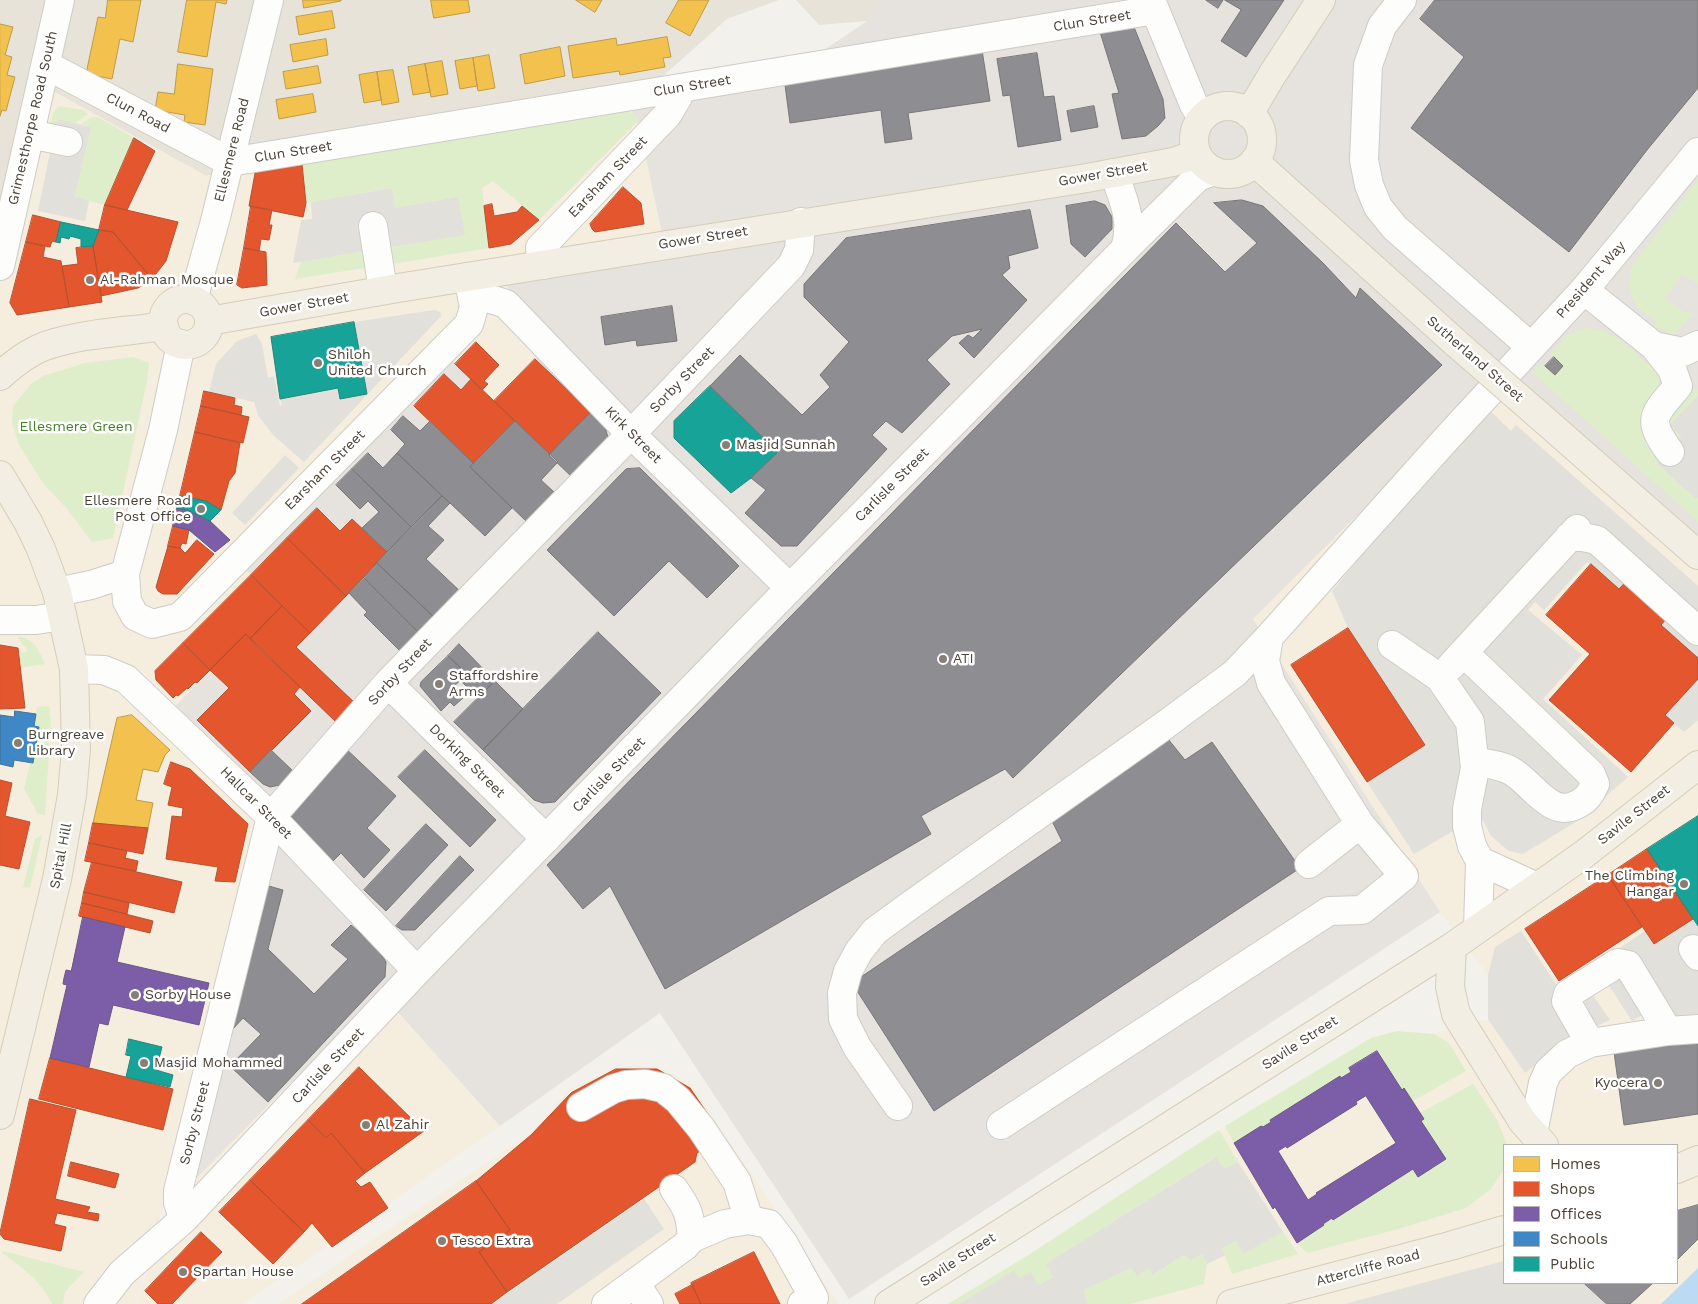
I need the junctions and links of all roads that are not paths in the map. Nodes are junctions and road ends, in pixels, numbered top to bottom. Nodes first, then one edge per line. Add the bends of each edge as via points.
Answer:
1 (60, 0) edge
2 (269, 0) edge
3 (1321, 0) edge
4 (1402, 0) edge
5 (1153, 5) edge
6 (46, 64) junction
7 (678, 88) junction
8 (1249, 114) junction
9 (1202, 118) junction
10 (30, 134) junction
11 (68, 142) dead end
12 (1698, 152) edge
13 (1254, 161) junction
14 (230, 162) junction
15 (1206, 162) junction
16 (1114, 173) junction
17 (8, 194) edge
18 (801, 222) junction
19 (374, 226) dead end
20 (1124, 249) junction
21 (542, 265) junction
22 (0, 266) edge
23 (470, 285) junction
24 (383, 290) junction
25 (1584, 290) junction
26 (193, 300) junction
27 (210, 321) junction
28 (172, 335) junction
29 (1698, 345) edge
30 (1654, 346) junction
31 (1531, 347) junction
32 (0, 376) edge
33 (631, 434) junction
34 (1670, 452) dead end
35 (0, 475) edge
36 (1698, 555) edge
37 (125, 574) junction
38 (790, 588) junction
39 (60, 604) junction
40 (0, 620) edge
41 (1698, 632) edge
42 (1269, 637) junction
43 (1392, 645) dead end
44 (1464, 653) junction
45 (74, 669) junction
46 (1440, 678) junction
47 (388, 683) junction
48 (1476, 762) junction
49 (1698, 765) edge
50 (272, 817) junction
51 (1360, 824) junction
52 (546, 839) junction
53 (1480, 861) junction
54 (1309, 864) dead end
55 (1537, 887) junction
56 (1478, 928) junction
57 (1452, 947) junction
58 (418, 971) junction
59 (1698, 1028) edge
60 (1668, 1031) junction
61 (1590, 1044) junction
62 (898, 1106) dead end
63 (581, 1107) dead end
64 (0, 1116) edge
65 (1001, 1125) dead end
66 (1538, 1139) edge
67 (1698, 1160) edge
68 (1678, 1169) edge
69 (674, 1189) dead end
70 (184, 1219) junction
71 (749, 1220) junction
72 (1503, 1230) edge
73 (692, 1238) junction
74 (642, 1294) edge
75 (1268, 1299) edge
76 (98, 1304) edge
77 (606, 1304) edge
78 (802, 1304) edge
79 (889, 1304) edge
80 (1231, 1304) edge

1 - 6 street, Grimesthorpe Road South
2 - 14 street, Ellesmere Road
3 - 8 main road
4 - 31 street via 1382,26 1368,65 1364,160 1369,185 1378,207 1395,228
5 - 7 street, Clun Street
5 - 9 street
6 - 10 street, Grimesthorpe Road South
6 - 14 street, Clun Road
7 - 14 street, Clun Street
7 - 21 street, Earsham Street via 678,97 668,114 540,248
8 - 9 main road via 1235,107 1220,107
8 - 13 main road via 1258,124 1262,136
9 - 15 main road via 1194,142
10 - 11 street
10 - 17 street, Grimesthorpe Road South
12 - 25 street, President Way
13 - 15 main road via 1246,169 1225,174
13 - 36 main road, Sutherland Street, bridge
14 - 26 street, Ellesmere Road
15 - 16 main road, Gower Street via 1172,162
15 - 20 street, Carlisle Street via 1198,177
16 - 18 main road, Gower Street
16 - 20 street via 1128,213 1128,238
17 - 22 street, Grimesthorpe Road South
18 - 21 main road, Gower Street
18 - 33 street, Sorby Street via 799,250 791,266
19 - 24 street
20 - 38 street, Carlisle Street
21 - 23 main road, Gower Street
23 - 24 main road, Gower Street
23 - 33 street, Kirk Street via 506,304
23 - 37 street, Earsham Street via 474,307 469,324 180,617 152,624 135,616 127,601
24 - 27 main road, Gower Street
25 - 30 street
25 - 31 street, President Way
26 - 27 main road via 205,308
26 - 28 main road via 176,301 165,312
27 - 28 main road via 204,336 197,342 190,344
28 - 32 main road via 95,335 45,346
28 - 37 street via 163,430
29 - 30 street via 1684,352
30 - 34 street via 1672,369 1678,386 1655,414 1658,436
31 - 42 street, President Way
33 - 38 street, Kirk Street
33 - 47 street, Sorby Street
35 - 39 main road, Spital Hill via 41,549
37 - 39 street via 91,585
38 - 52 street, Carlisle Street
39 - 40 street via 36,620
39 - 45 main road, Spital Hill
41 - 44 street via 1597,540 1573,533
42 - 51 street via 1265,662 1272,683
42 - 62 street, President Way via 1236,673 875,931 859,951 848,971 842,994 842,1019 857,1047
43 - 46 street
44 - 46 street
44 - 48 street via 1592,774 1595,784 1581,803 1566,809 1553,806 1513,772
45 - 50 street, Hallcar Street via 104,670 126,679
45 - 64 main road, Spital Hill via 76,749 72,795 57,879
46 - 48 street via 1470,722
47 - 50 street, Sorby Street
47 - 52 street, Dorking Street
48 - 53 street via 1467,826
49 - 55 main road, Savile Street
50 - 58 street, Hallcar Street
50 - 70 street, Sorby Street via 178,1191 178,1203
51 - 54 street
51 - 65 street via 1404,876 1362,910 1329,911
52 - 58 street, Carlisle Street
53 - 55 street
53 - 56 street
55 - 56 main road, Savile Street
56 - 57 main road, Savile Street
57 - 66 main road via 1450,987 1456,1014 1523,1122
57 - 79 main road, Savile Street
58 - 70 street, Carlisle Street
59 - 60 street
60 - 61 street
60 - 61 street via 1628,965 1618,962 1568,994 1566,1001
61 - 66 street via 1567,1054 1548,1072 1543,1082
63 - 71 street via 613,1089 645,1084 662,1088 678,1100 701,1128 737,1182
67 - 68 main road
69 - 73 street via 688,1208
70 - 76 street, Carlisle Street via 122,1273
71 - 73 street via 725,1224
71 - 78 street via 769,1224 784,1244 814,1298
72 - 75 main road, Attercliffe Road
73 - 74 street
74 - 77 street
75 - 80 main road, Attercliffe Road

